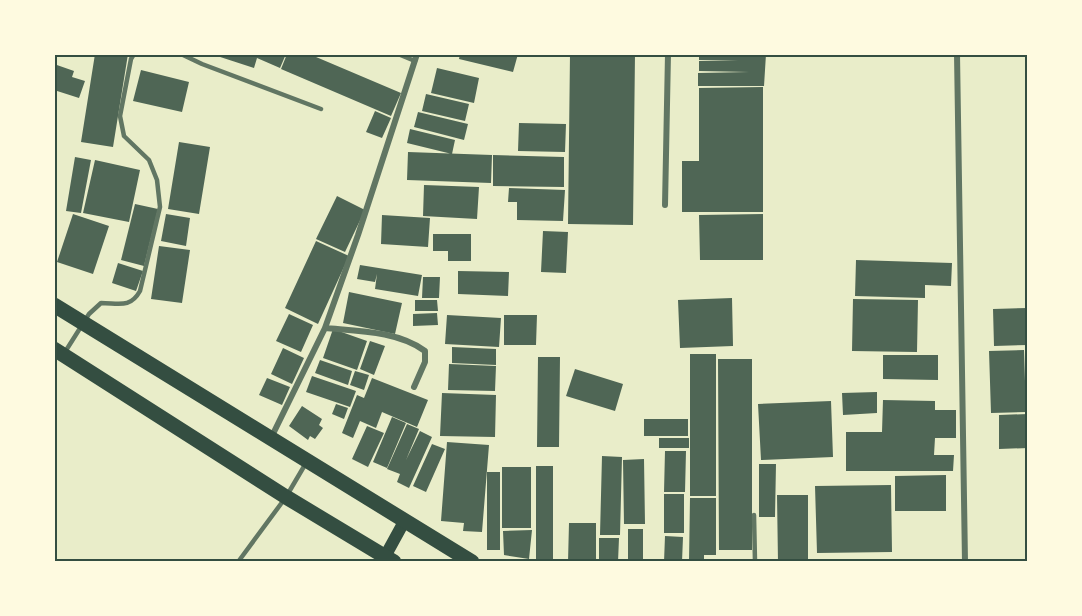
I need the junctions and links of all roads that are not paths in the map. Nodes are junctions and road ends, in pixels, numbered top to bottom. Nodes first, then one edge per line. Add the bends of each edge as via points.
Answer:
1 (134, 54) edge
2 (181, 54) edge
3 (398, 54) edge
4 (417, 54) edge
5 (669, 54) edge
6 (957, 54) edge
7 (415, 61) junction
8 (321, 109) dead end
9 (665, 205) dead end
10 (54, 305) edge
11 (84, 323) junction
12 (325, 328) junction
13 (58, 351) edge
14 (414, 387) dead end
15 (270, 439) junction
16 (307, 462) junction
17 (286, 497) junction
18 (754, 515) dead end
19 (405, 520) junction
20 (387, 560) edge
21 (238, 562) edge
22 (472, 562) edge
23 (755, 562) edge
24 (965, 562) edge

1 - 11 lane via 120,116 124,136 149,160 157,180 160,207 135,299 129,303 101,303
2 - 8 lane
3 - 7 lane
4 - 7 street
5 - 9 street
6 - 24 street
7 - 12 street
10 - 11 main road
11 - 13 lane
11 - 15 main road
12 - 14 street via 369,332 417,345 425,351 425,362
12 - 15 street
13 - 17 main road
15 - 16 main road
16 - 17 lane
16 - 19 main road
17 - 20 main road
17 - 21 lane
18 - 23 lane
19 - 20 main road
19 - 22 main road

